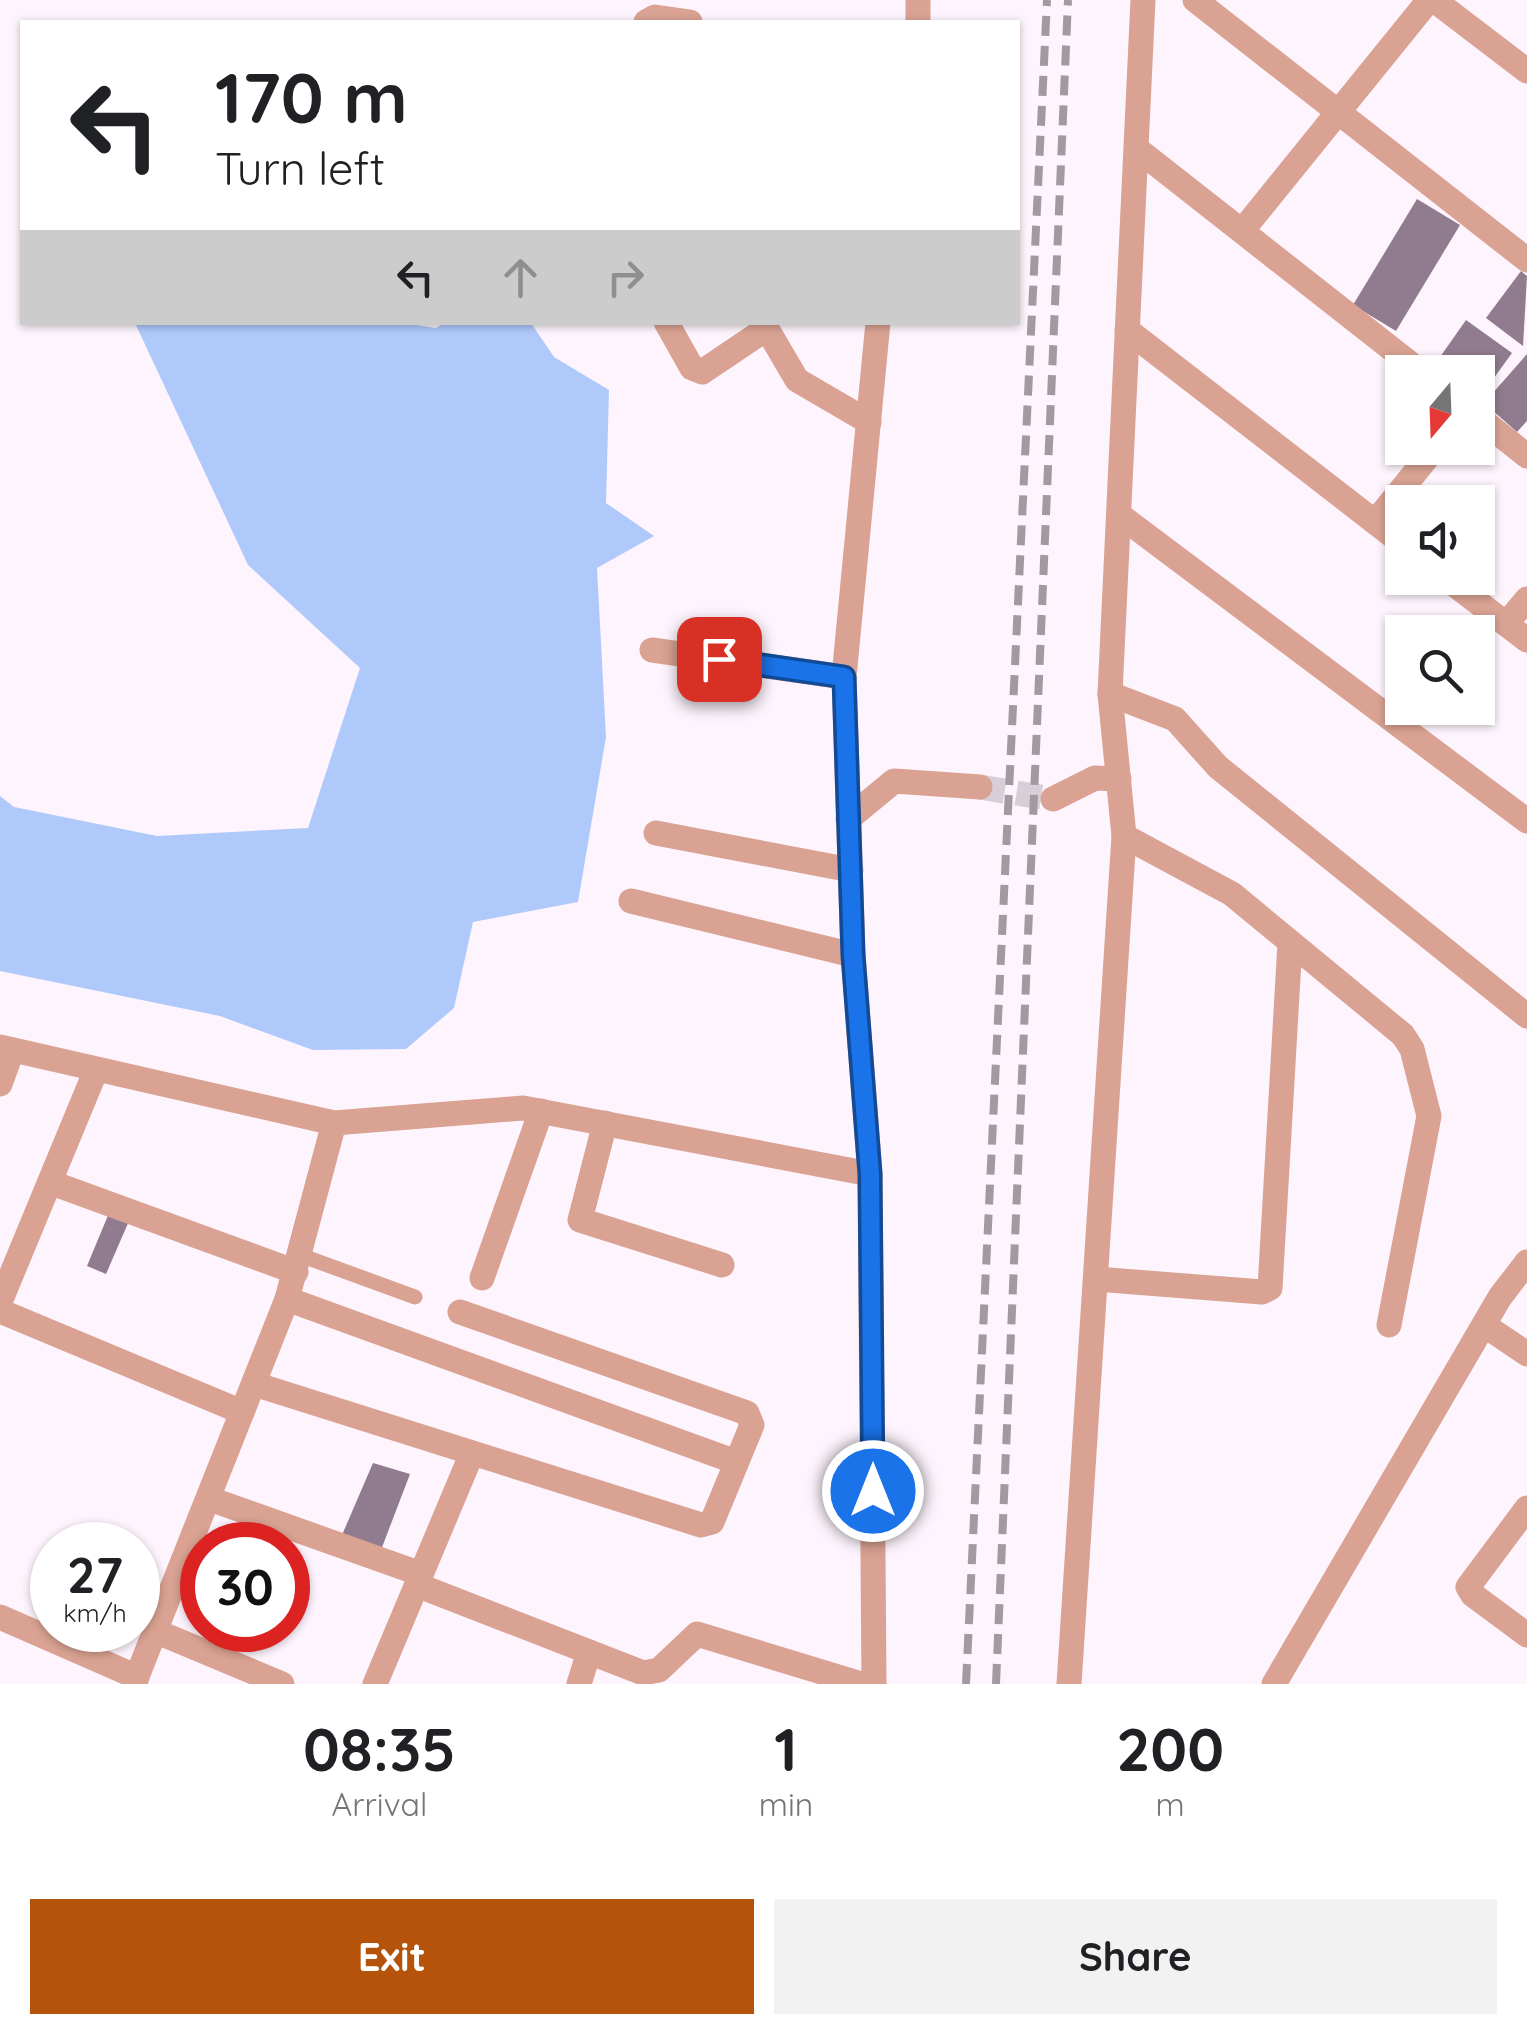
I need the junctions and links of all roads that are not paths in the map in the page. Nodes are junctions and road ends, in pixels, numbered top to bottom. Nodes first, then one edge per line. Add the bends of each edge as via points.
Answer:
1 (1142, 0) edge
2 (1431, 0) edge
3 (1201, 2) edge
4 (650, 20) edge
5 (676, 20) edge
6 (1527, 71) edge
7 (1337, 110) junction
8 (1137, 149) junction
9 (1242, 232) junction
10 (1527, 260) edge
11 (668, 325) edge
12 (878, 325) edge
13 (764, 326) edge
14 (1127, 330) junction
15 (1399, 355) edge
16 (868, 422) junction
17 (1495, 431) edge
18 (1527, 456) edge
19 (1420, 465) edge
20 (1122, 518) junction
21 (1375, 522) junction
22 (1385, 530) edge
23 (1468, 595) edge
24 (1527, 599) edge
25 (1517, 632) edge
26 (652, 650) dead end
27 (844, 677) junction
28 (1110, 694) junction
29 (1120, 779) junction
30 (980, 787) tunnel mouth
31 (1053, 800) tunnel mouth
32 (848, 818) junction
33 (1527, 821) edge
34 (656, 833) dead end
35 (1124, 836) junction
36 (850, 870) junction
37 (631, 901) dead end
38 (1290, 942) junction
39 (853, 955) junction
40 (1527, 1016) edge
41 (6, 1049) edge
42 (96, 1070) junction
43 (0, 1084) edge
44 (540, 1111) junction
45 (334, 1123) junction
46 (605, 1123) junction
47 (870, 1174) junction
48 (52, 1183) junction
49 (1527, 1262) edge
50 (298, 1264) junction
51 (722, 1266) dead end
52 (482, 1278) dead end
53 (1096, 1278) junction
54 (414, 1296) dead end
55 (287, 1299) junction
56 (0, 1302) edge
57 (0, 1311) edge
58 (460, 1312) dead end
59 (1389, 1325) dead end
60 (1484, 1325) junction
61 (1527, 1354) edge
62 (254, 1384) junction
63 (242, 1412) junction
64 (472, 1454) junction
65 (736, 1462) junction
66 (210, 1499) junction
67 (1527, 1508) edge
68 (419, 1579) junction
69 (0, 1617) edge
70 (160, 1621) edge
71 (160, 1633) edge
72 (1527, 1636) edge
73 (147, 1652) edge
74 (589, 1652) junction
75 (136, 1680) edge
76 (282, 1684) edge
77 (375, 1684) edge
78 (579, 1684) edge
79 (861, 1684) edge
80 (874, 1684) edge
81 (1069, 1684) edge
82 (1274, 1684) edge

1 - 8 street
2 - 6 street
2 - 7 street
3 - 7 street
4 - 5 street
7 - 9 street
7 - 10 street
8 - 9 street
8 - 14 street
9 - 15 street
11 - 13 street via 692,368 702,372
12 - 16 street
13 - 16 street via 797,380
14 - 20 street
14 - 21 street
16 - 27 street
17 - 18 street
19 - 21 street
20 - 28 street
20 - 33 street
21 - 22 street
23 - 25 street
24 - 25 street
26 - 27 street
27 - 32 street
28 - 29 street
28 - 40 street via 1174,720 1218,767
29 - 31 street via 1095,778
29 - 35 street
30 - 32 street via 894,782
32 - 36 street
34 - 36 street
35 - 38 street via 1232,894
35 - 53 street
36 - 39 street
37 - 39 street
38 - 53 street via 1270,1288
38 - 59 street via 1403,1035 1429,1102
39 - 47 street
41 - 42 street
41 - 43 street
42 - 45 street
42 - 48 street
44 - 45 street via 508,1107
44 - 46 street
44 - 52 street
45 - 50 street
46 - 47 street
46 - 51 street via 580,1220
47 - 80 street
48 - 50 street
48 - 56 street
49 - 60 street
50 - 54 lane
50 - 55 street
53 - 81 street
55 - 62 street
55 - 65 street
57 - 63 street
58 - 65 street via 748,1413 752,1425
60 - 61 street
60 - 82 street
62 - 63 street
62 - 64 street
63 - 66 street
64 - 65 street via 700,1526 712,1522
64 - 68 street
66 - 68 street
66 - 70 street
67 - 72 street via 1468,1587
68 - 74 street
68 - 77 street
69 - 75 street
71 - 76 street
73 - 75 street
74 - 78 street
74 - 79 street via 652,1674 696,1634

